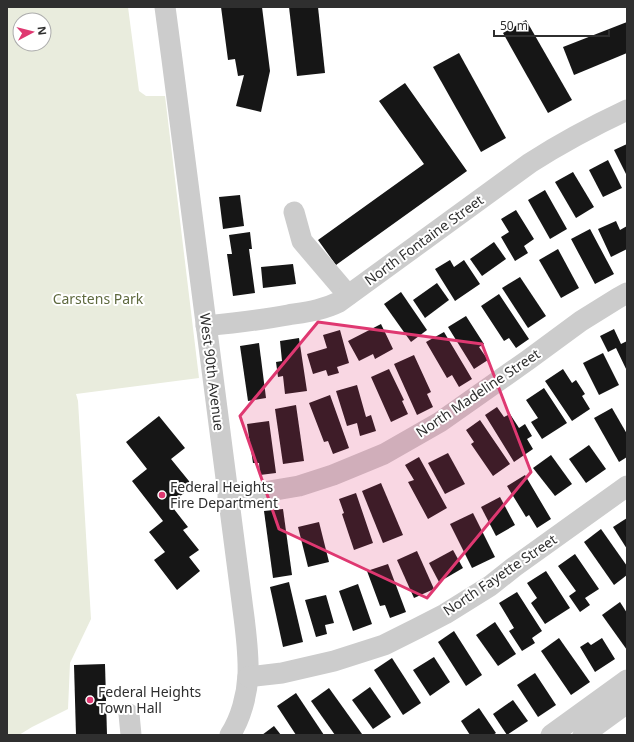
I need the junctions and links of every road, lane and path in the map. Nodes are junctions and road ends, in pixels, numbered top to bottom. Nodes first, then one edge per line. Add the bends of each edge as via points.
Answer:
1 (165, 7) edge
2 (627, 110) edge
3 (294, 212) dead end
4 (627, 293) edge
5 (348, 295) junction
6 (206, 326) junction
7 (627, 486) edge
8 (228, 498) junction
9 (248, 677) junction
10 (627, 680) edge
11 (627, 703) edge
12 (129, 714) dead end
13 (131, 735) edge
14 (230, 735) edge
15 (551, 735) edge
16 (583, 735) edge

1 - 6 street, West 90th Avenue
2 - 5 street, North Fontaine Street via 560,144 530,163
3 - 5 street via 302,241
4 - 8 street, North Madeline Street via 581,321 440,422 384,454 299,486
5 - 6 street, North Fontaine Street via 339,302 313,311
6 - 8 street, West 90th Avenue
7 - 9 street, North Fayette Street via 490,586 418,628 384,644 334,661 282,673
8 - 9 street, West 90th Avenue via 248,653
9 - 14 street, West 90th Avenue via 241,711
10 - 15 street
11 - 16 street
12 - 13 street

